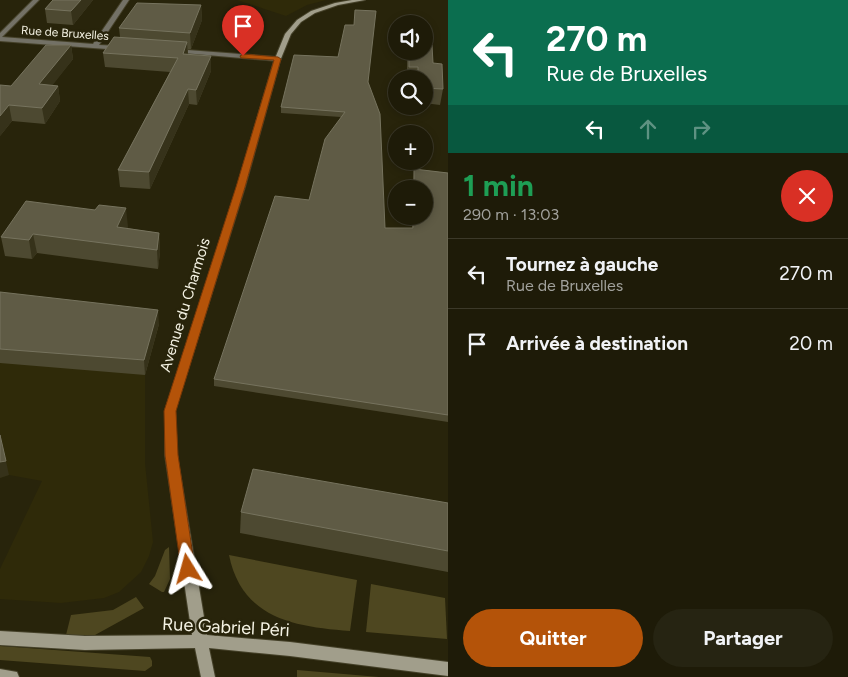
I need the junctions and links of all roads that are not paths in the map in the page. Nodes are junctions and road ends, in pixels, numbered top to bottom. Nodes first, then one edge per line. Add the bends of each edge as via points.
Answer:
1 (36, 0) edge
2 (126, 0) edge
3 (362, 0) edge
4 (0, 38) edge
5 (95, 46) junction
6 (131, 48) edge
7 (170, 51) edge
8 (278, 59) junction
9 (0, 638) edge
10 (202, 641) junction
11 (448, 669) edge
12 (0, 676) edge
13 (12, 677) edge
14 (208, 677) edge

1 - 4 street
2 - 5 street
3 - 8 street, Avenue du Charmois via 328,6 302,18 290,30
4 - 5 street, Rue de Bruxelles
5 - 6 street, Rue de Bruxelles
7 - 8 street
8 - 10 street, Avenue du Charmois via 170,411 171,455
9 - 10 street, Rue Gabriel Péri via 85,643
10 - 11 street, Rue Gabriel Péri
10 - 14 street, Avenue du Charmois
12 - 13 street

